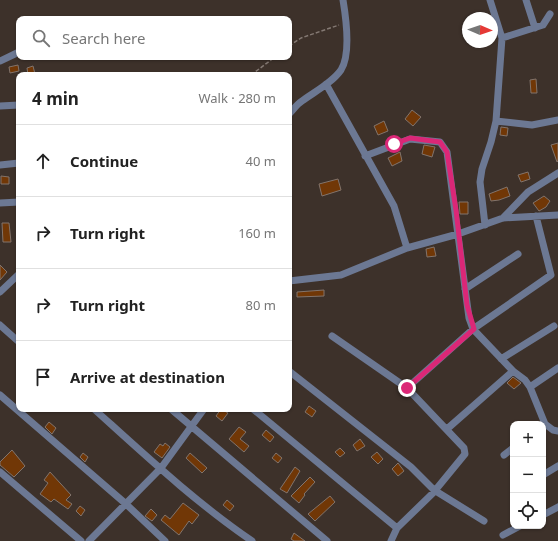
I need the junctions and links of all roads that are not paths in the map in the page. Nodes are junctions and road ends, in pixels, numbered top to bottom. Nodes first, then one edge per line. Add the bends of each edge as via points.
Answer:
1 (343, 0) edge
2 (490, 0) edge
3 (526, 0) edge
4 (550, 14) dead end
5 (535, 28) junction
6 (502, 38) junction
7 (16, 53) edge
8 (0, 61) edge
9 (326, 84) junction
10 (16, 105) edge
11 (0, 106) edge
12 (292, 111) edge
13 (558, 120) edge
14 (496, 121) junction
15 (365, 156) junction
16 (16, 163) edge
17 (0, 165) edge
18 (558, 173) edge
19 (16, 202) edge
20 (0, 203) edge
21 (558, 215) edge
22 (536, 216) junction
23 (503, 218) junction
24 (485, 225) junction
25 (458, 234) junction
26 (408, 248) junction
27 (518, 254) dead end
28 (16, 277) edge
29 (292, 281) edge
30 (465, 288) junction
31 (0, 292) edge
32 (0, 325) edge
33 (554, 326) dead end
34 (474, 329) junction
35 (332, 336) dead end
36 (16, 339) edge
37 (501, 359) junction
38 (558, 368) edge
39 (513, 371) junction
40 (292, 373) edge
41 (530, 387) junction
42 (407, 388) junction
43 (0, 394) edge
44 (16, 408) edge
45 (21, 412) edge
46 (97, 412) edge
47 (174, 412) edge
48 (202, 412) edge
49 (257, 412) edge
50 (543, 421) edge
51 (546, 426) edge
52 (192, 428) junction
53 (447, 429) junction
54 (558, 431) edge
55 (510, 450) edge
56 (504, 455) dead end
57 (558, 466) edge
58 (161, 468) junction
59 (0, 472) edge
60 (546, 473) edge
61 (434, 490) junction
62 (126, 504) junction
63 (558, 507) edge
64 (546, 513) edge
65 (484, 522) dead end
66 (397, 528) junction
67 (514, 529) edge
68 (503, 535) dead end
69 (81, 541) edge
70 (89, 541) edge
71 (165, 541) edge
72 (252, 541) edge
73 (327, 541) edge
74 (391, 541) edge

1 - 9 street via 346,54 341,70
2 - 6 street
3 - 5 street
4 - 5 street via 543,25
5 - 6 street
6 - 14 street
7 - 8 street
9 - 12 street
9 - 15 street
10 - 11 street
13 - 14 street via 532,125
14 - 24 street via 480,182
15 - 25 street via 410,138 440,142 447,152
15 - 26 street via 394,206
16 - 17 street
18 - 23 street via 528,192
19 - 20 street
21 - 22 street
22 - 23 street
22 - 34 street via 551,275
23 - 24 street
24 - 25 street
25 - 26 street
25 - 30 street
26 - 29 street via 341,276
27 - 30 street
28 - 31 street
30 - 34 street via 469,318
32 - 36 street
33 - 37 street
34 - 37 street
34 - 42 street
35 - 42 street
37 - 39 street
38 - 41 street
39 - 41 street
39 - 53 street
40 - 61 street via 411,467
41 - 50 street
42 - 53 street
43 - 44 street
45 - 62 street
46 - 58 street
47 - 52 street
48 - 52 street
49 - 66 street
51 - 54 street
52 - 58 street
52 - 73 street
53 - 61 street via 464,448 465,454
55 - 56 street
57 - 60 street
58 - 62 street
58 - 72 street via 226,523
59 - 69 street
61 - 65 street
61 - 66 street
62 - 70 street
62 - 71 street
63 - 64 street
66 - 74 street
67 - 68 street

